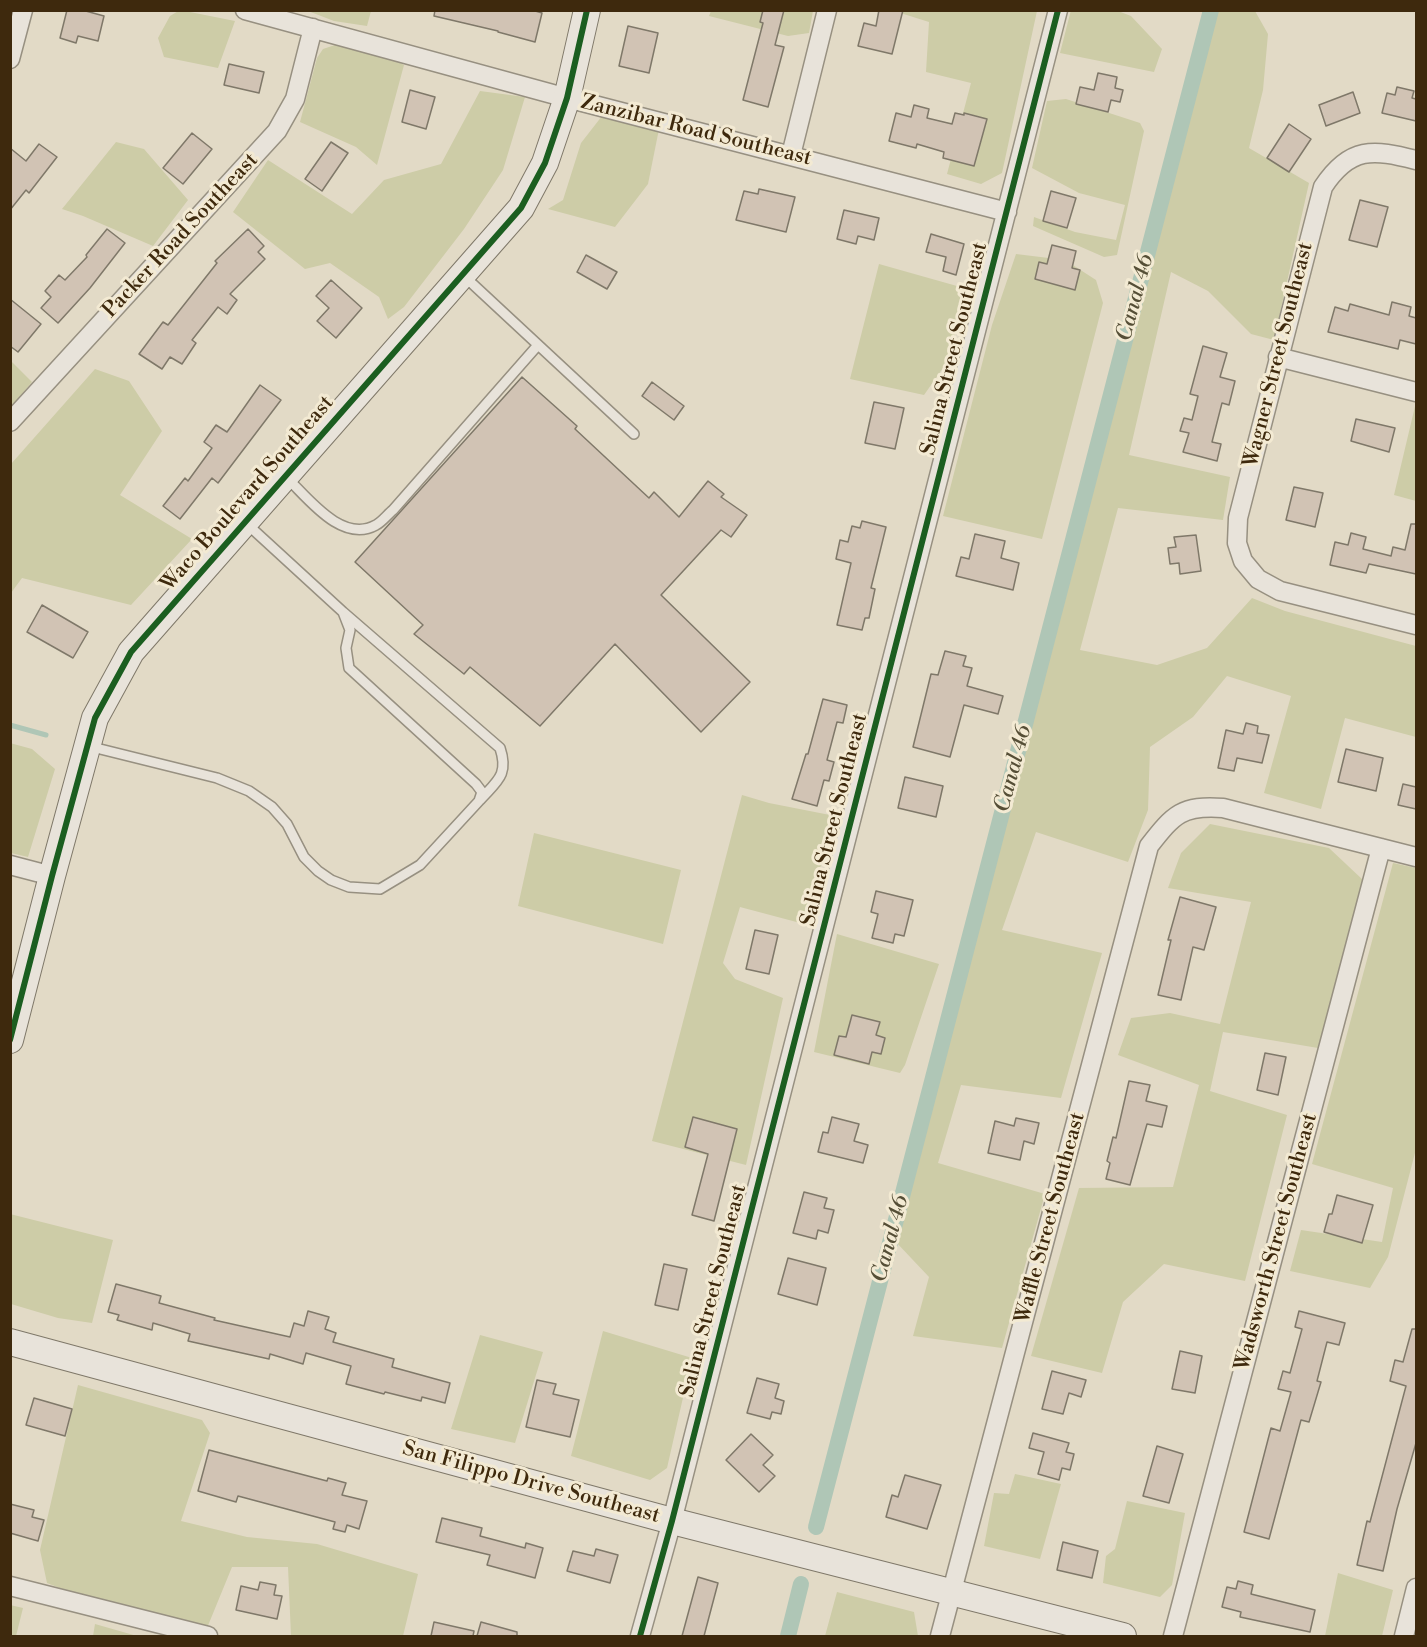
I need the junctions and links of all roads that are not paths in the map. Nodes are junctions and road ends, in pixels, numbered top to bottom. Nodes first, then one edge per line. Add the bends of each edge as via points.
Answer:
1 (23, 10) edge
2 (245, 10) edge
3 (587, 10) edge
4 (827, 10) edge
5 (1058, 10) edge
6 (313, 28) junction
7 (10, 59) edge
8 (567, 98) junction
9 (791, 155) junction
10 (1416, 160) edge
11 (1007, 212) junction
12 (463, 274) junction
13 (538, 345) junction
14 (1278, 357) junction
15 (1416, 392) edge
16 (10, 422) edge
17 (634, 434) dead end
18 (285, 476) junction
19 (245, 522) junction
20 (343, 612) junction
21 (1416, 625) edge
22 (88, 746) junction
23 (479, 801) junction
24 (1380, 848) junction
25 (1416, 857) edge
26 (10, 864) edge
27 (52, 876) junction
28 (10, 1040) edge
29 (10, 1342) edge
30 (672, 1521) junction
31 (10, 1586) edge
32 (1416, 1588) edge
33 (952, 1593) junction
34 (208, 1636) edge
35 (640, 1636) edge
36 (940, 1636) edge
37 (1123, 1636) edge
38 (1173, 1636) edge
39 (1404, 1636) edge

1 - 7 street
2 - 6 street, Zanzibar Road Southeast
3 - 8 street, Waco Boulevard Southeast
4 - 9 street
5 - 11 street, Salina Street Southeast
6 - 8 street, Zanzibar Road Southeast
6 - 16 street, Packer Road Southeast via 295,99 277,131
8 - 9 street, Zanzibar Road Southeast
8 - 12 street, Waco Boulevard Southeast via 546,163 521,208
9 - 11 street, Zanzibar Road Southeast
10 - 14 street, Wagner Street Southeast via 1367,153 1348,159 1334,171 1323,187
11 - 30 street, Salina Street Southeast
12 - 13 lane
12 - 18 street, Waco Boulevard Southeast
13 - 17 lane
13 - 18 lane via 376,525 361,529 336,523
14 - 15 street
14 - 21 street, Wagner Street Southeast via 1238,518 1237,543 1244,561 1258,579 1280,591
18 - 19 street, Waco Boulevard Southeast
19 - 20 lane
19 - 22 street, Waco Boulevard Southeast via 131,652 95,718
20 - 23 lane via 350,630 346,648 349,668 476,784 482,792
20 - 23 lane via 500,748 504,761 502,776
22 - 23 lane via 217,778 249,791 272,807 287,824 304,856 318,871 349,887 380,889 420,865
22 - 27 street, Waco Boulevard Southeast
24 - 25 street
24 - 33 street, Waffle Street Southeast via 1223,808 1201,806 1182,812 1165,825 1149,846
24 - 38 street, Wadsworth Street Southeast
26 - 27 street
27 - 28 street, Waco Boulevard Southeast
29 - 30 street, San Filippo Drive Southeast
30 - 33 street, San Filippo Drive Southeast
30 - 35 street, Salina Street Southeast
31 - 34 street
32 - 39 street
33 - 36 street, Waffle Street Southeast
33 - 37 street, San Filippo Drive Southeast

